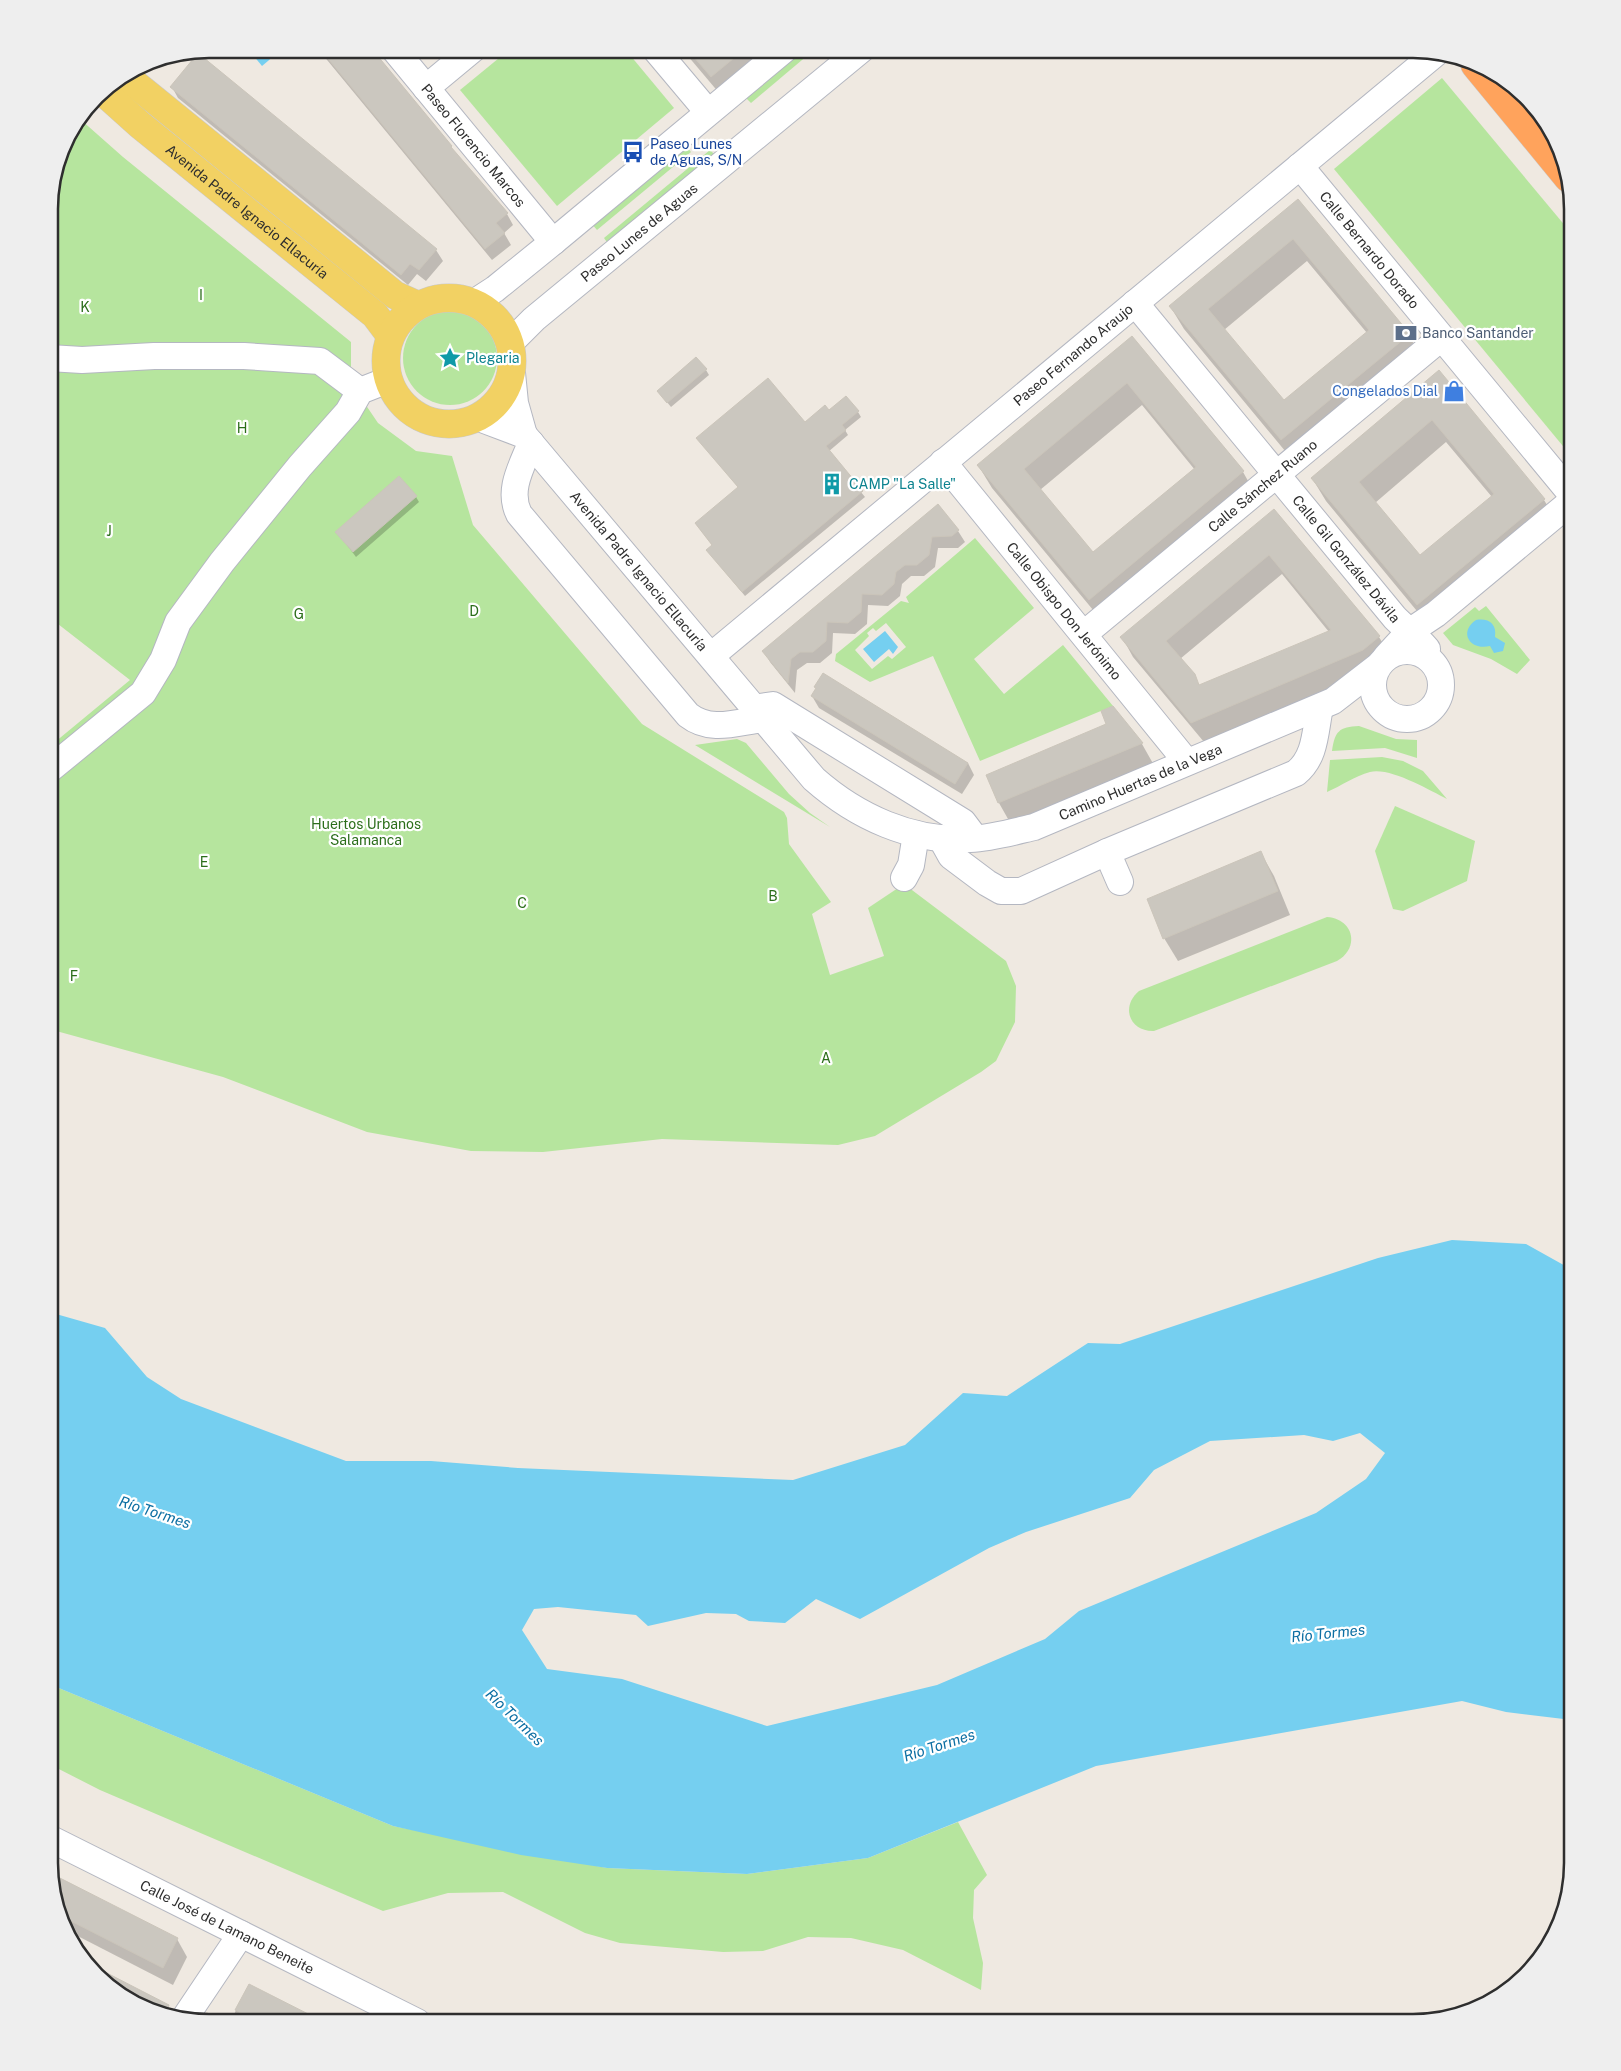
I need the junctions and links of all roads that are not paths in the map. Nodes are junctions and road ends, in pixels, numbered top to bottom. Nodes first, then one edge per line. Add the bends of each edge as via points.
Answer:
1 (401, 58) edge
2 (462, 58) edge
3 (663, 58) edge
4 (774, 58) edge
5 (851, 58) edge
6 (1429, 59) edge
7 (1484, 76) edge
8 (136, 77) edge
9 (426, 88) junction
10 (108, 96) edge
11 (708, 112) junction
12 (1557, 165) edge
13 (1300, 166) junction
14 (554, 242) junction
15 (475, 302) junction
16 (1135, 303) junction
17 (417, 305) junction
18 (390, 335) junction
19 (1441, 338) junction
20 (510, 343) junction
21 (58, 359) edge
22 (512, 373) junction
23 (388, 380) junction
24 (360, 391) junction
25 (479, 418) junction
26 (528, 439) junction
27 (943, 462) junction
28 (1277, 475) junction
29 (1564, 485) edge
30 (1564, 508) edge
31 (1436, 614) junction
32 (1408, 632) junction
33 (1084, 634) junction
34 (710, 656) junction
35 (1430, 656) junction
36 (1382, 662) junction
37 (1327, 704) junction
38 (1381, 708) junction
39 (758, 714) junction
40 (1186, 761) junction
41 (58, 763) edge
42 (928, 836) junction
43 (976, 838) junction
44 (1107, 852) junction
45 (904, 878) dead end
46 (1120, 882) dead end
47 (58, 1842) edge
48 (241, 1934) junction
49 (189, 2012) edge
50 (395, 2014) edge

1 - 9 street, Paseo Florencio Marcos
2 - 9 street
3 - 11 street
4 - 11 street
5 - 20 street, Paseo Lunes de Aguas via 534,319
6 - 13 street, Paseo Fernando Araujo
7 - 12 highway
8 - 17 main road, Avenida Padre Ignacio Ellacuría via 395,295
9 - 14 street, Paseo Florencio Marcos
10 - 18 main road, Avenida Padre Ignacio Ellacuría via 375,315
11 - 14 street
13 - 16 street, Paseo Fernando Araujo
13 - 19 street, Calle Bernardo Dorado
14 - 15 street
15 - 17 main road via 455,297 436,298
15 - 20 main road via 503,326
16 - 27 street, Paseo Fernando Araujo
16 - 28 street, Calle Gil González Dávila
17 - 18 main road via 397,323
18 - 23 main road via 385,358
19 - 28 street, Calle Sánchez Ruano
19 - 29 street, Calle Bernardo Dorado
20 - 22 main road
21 - 24 street via 236,356 320,361
22 - 25 main road via 500,399
22 - 26 street, Avenida Padre Ignacio Ellacuría via 515,403
23 - 24 street
23 - 25 main road via 394,393 410,411 431,422 455,424
24 - 41 street via 348,412 300,466 178,622 163,660 143,693
25 - 26 street, Avenida Padre Ignacio Ellacuría
26 - 34 street, Avenida Padre Ignacio Ellacuría
26 - 39 street via 513,491 519,514 688,715 697,722 714,726
27 - 33 street, Calle Obispo Don Jerónimo
27 - 34 street, Paseo Fernando Araujo
28 - 32 street, Calle Gil González Dávila
28 - 33 street, Calle Sánchez Ruano
30 - 31 street, Camino Huertas de la Vega
31 - 32 street, Camino Huertas de la Vega
31 - 35 street, Camino Huertas de la Vega via 1426,639
32 - 35 street, Calle Gil González Dávila via 1415,634
32 - 36 street, Camino Huertas de la Vega
33 - 40 street, Calle Obispo Don Jerónimo
34 - 39 street, Avenida Padre Ignacio Ellacuría
35 - 36 street via 1408,650
35 - 38 street via 1440,678 1441,689 1431,709 1417,717 1400,719
36 - 37 street, Camino Huertas de la Vega
36 - 38 street via 1372,680 1375,698
37 - 38 street
37 - 40 street, Camino Huertas de la Vega
37 - 44 street via 1312,754 1296,773
39 - 42 street, Avenida Padre Ignacio Ellacuría via 830,792 873,819
39 - 43 street via 773,705 963,822
40 - 43 street, Camino Huertas de la Vega via 1034,827
42 - 43 street, Camino Huertas de la Vega
42 - 44 street via 988,883 1001,891 1011,892 1021,891
42 - 45 street
44 - 46 street
47 - 48 street, Calle José de Lamano Beneite
48 - 49 street
48 - 50 street, Calle José de Lamano Beneite

